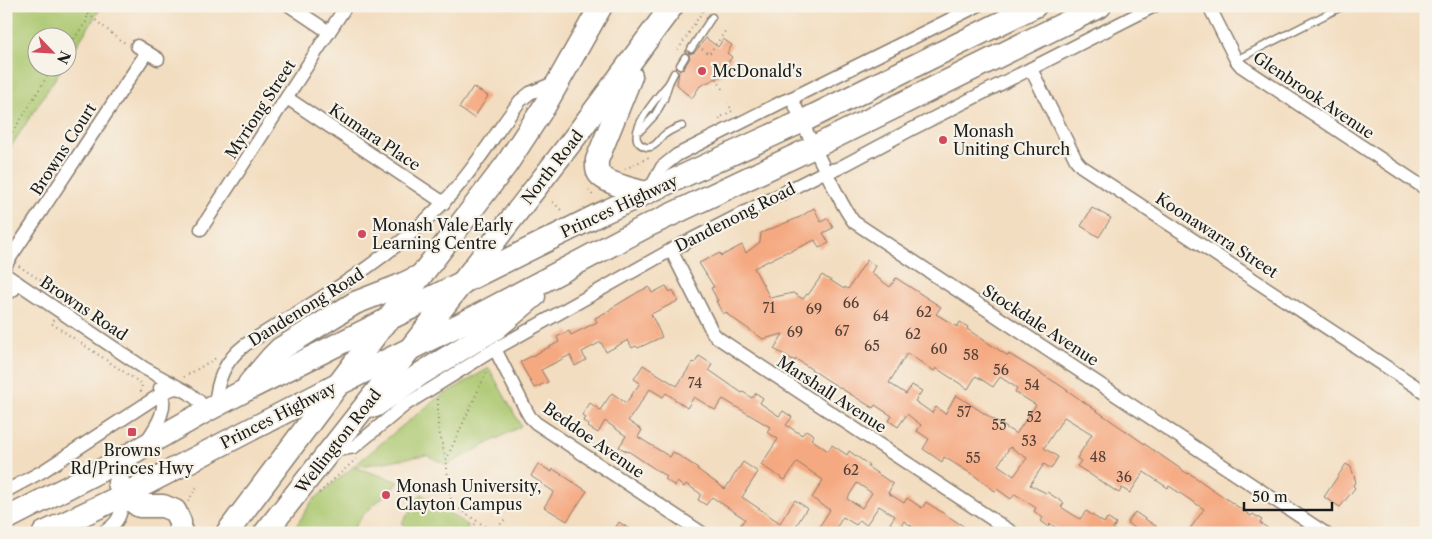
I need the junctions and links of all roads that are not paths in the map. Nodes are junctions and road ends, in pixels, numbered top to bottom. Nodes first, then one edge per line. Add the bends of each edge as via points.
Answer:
1 (290, 6) edge
2 (346, 6) edge
3 (601, 6) edge
4 (672, 6) edge
5 (977, 6) edge
6 (1035, 6) edge
7 (1100, 6) edge
8 (1154, 6) edge
9 (1209, 6) edge
10 (1343, 6) edge
11 (712, 17) dead end
12 (329, 32) junction
13 (643, 45) junction
14 (690, 48) dead end
15 (685, 57) dead end
16 (158, 59) dead end
17 (1236, 60) junction
18 (680, 65) dead end
19 (1031, 69) junction
20 (674, 73) dead end
21 (559, 81) junction
22 (287, 98) junction
23 (792, 98) junction
24 (801, 122) junction
25 (682, 126) dead end
26 (814, 147) junction
27 (826, 171) junction
28 (1426, 189) edge
29 (647, 192) junction
30 (444, 202) junction
31 (201, 229) dead end
32 (671, 250) junction
33 (8, 262) edge
34 (565, 269) junction
35 (6, 275) edge
36 (421, 275) junction
37 (18, 283) junction
38 (462, 283) junction
39 (6, 296) edge
40 (386, 321) junction
41 (410, 349) junction
42 (495, 349) junction
43 (144, 368) junction
44 (339, 384) junction
45 (179, 387) junction
46 (244, 391) junction
47 (1426, 392) edge
48 (162, 393) junction
49 (210, 409) junction
50 (348, 427) junction
51 (143, 446) junction
52 (329, 451) junction
53 (111, 465) junction
54 (6, 491) edge
55 (124, 495) junction
56 (6, 519) edge
57 (179, 531) edge
58 (44, 533) edge
59 (102, 533) edge
60 (227, 533) edge
61 (265, 533) edge
62 (702, 533) edge
63 (1013, 533) edge
64 (1325, 533) edge

1 - 12 street
2 - 12 street, Myriong Street
3 - 21 highway
4 - 13 highway, North Road
5 - 23 street
6 - 24 highway, Princes Highway
7 - 26 highway, Princes Highway
8 - 19 street, Dandenong Road
9 - 17 street, Glenbrook Avenue
10 - 17 lane
11 - 14 lane
12 - 22 street, Myriong Street
13 - 29 highway via 597,160 597,170 604,179 628,189
13 - 38 highway, North Road
15 - 18 lane
16 - 33 street, Browns Court via 142,49
17 - 28 street, Glenbrook Avenue via 1244,69
19 - 27 street, Dandenong Road via 837,169
19 - 47 street, Koonawarra Street via 1076,160 1082,166
20 - 25 lane via 664,99 637,135 637,140 640,144 654,146 668,132
21 - 30 street via 520,101
21 - 36 highway via 506,165
22 - 30 street, Kumara Place
22 - 31 street, Myriong Street
23 - 24 street, Stockdale Avenue
23 - 29 street via 674,157 662,167
24 - 26 street, Stockdale Avenue
24 - 29 highway, Princes Highway
26 - 27 street, Stockdale Avenue
26 - 34 highway, Princes Highway
27 - 32 street, Dandenong Road
27 - 64 street, Stockdale Avenue via 854,222
29 - 38 highway, Princes Highway
30 - 49 street, Dandenong Road via 409,236 368,268 236,352 223,370
32 - 42 street, Dandenong Road
32 - 63 street, Marshall Avenue via 718,338
34 - 41 highway, Princes Highway
34 - 50 highway via 496,328 404,385
35 - 37 street, Browns Road
36 - 40 highway
36 - 46 highway via 355,303 280,349
37 - 39 street
37 - 43 street, Browns Road
38 - 40 highway, Princes Highway
38 - 41 highway, North Road
40 - 44 highway, Wellington Road
40 - 46 highway, Princes Highway
41 - 44 highway, Princes Highway
41 - 50 highway, Wellington Road
42 - 52 street, Dandenong Road via 405,405 358,444
42 - 62 street, Beddoe Avenue via 536,423
43 - 45 street, Browns Road
43 - 48 street, Browns Road
44 - 55 highway, Princes Highway
44 - 60 highway, Wellington Road
45 - 48 street
45 - 49 street, Browns Road
46 - 49 highway, Princes Highway
48 - 51 street via 162,416
48 - 54 street via 43,471
49 - 51 highway
50 - 52 highway, Wellington Road
51 - 53 highway
52 - 61 highway, Wellington Road
53 - 55 highway
53 - 56 highway
55 - 57 highway via 139,506 172,508 178,516
55 - 58 highway, Princes Highway
55 - 59 street via 119,518

